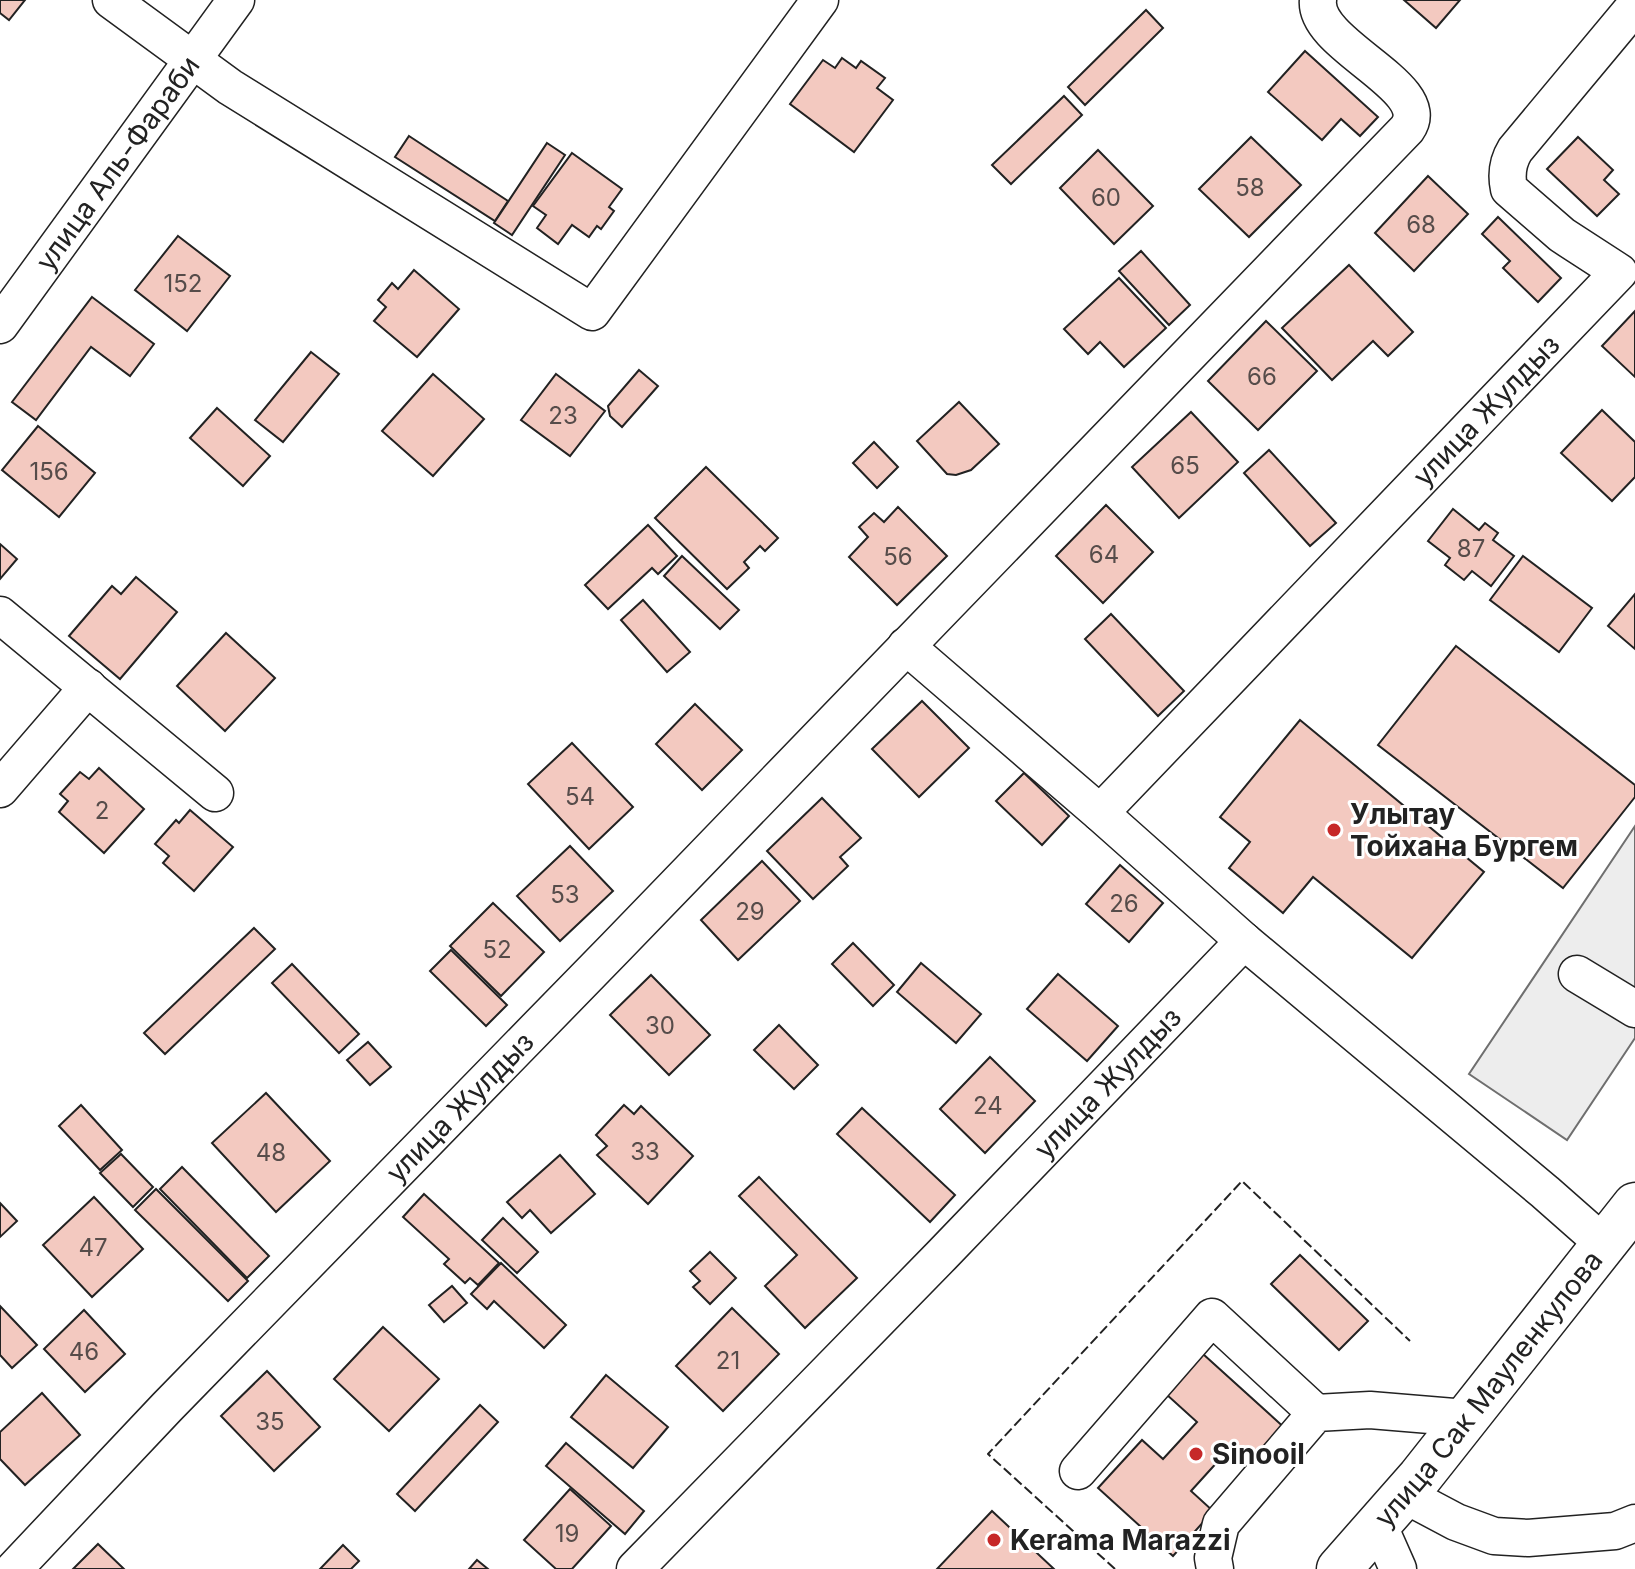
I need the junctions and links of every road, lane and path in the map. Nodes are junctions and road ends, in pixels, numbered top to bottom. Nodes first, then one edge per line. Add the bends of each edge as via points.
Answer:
1 (111, 0) edge
2 (236, 0) edge
3 (820, 0) edge
4 (1318, 0) edge
5 (1635, 6) edge
6 (191, 60) junction
7 (0, 325) edge
8 (0, 615) edge
9 (906, 646) junction
10 (88, 687) junction
11 (0, 789) edge
12 (215, 793) dead end
13 (1100, 813) junction
14 (1244, 941) junction
15 (1577, 974) dead end
16 (1635, 1009) edge
17 (1635, 1205) edge
18 (1604, 1244) junction
19 (1316, 1413) junction
20 (1466, 1418) junction
21 (1078, 1471) dead end
22 (1392, 1510) junction
23 (1635, 1523) edge
24 (14, 1569) edge
25 (635, 1569) edge
26 (1215, 1569) edge
27 (1339, 1569) edge
28 (1398, 1569) edge

1 - 6 street
2 - 6 street, улица Аль-Фараби
3 - 6 street via 592,312
4 - 9 street, улица Жулдыз via 1317,9 1329,30 1398,89 1409,104 1412,122
5 - 13 street, улица Жулдыз via 1515,150 1507,171 1509,189 1562,235 1619,272
6 - 7 street, улица Аль-Фараби
8 - 10 street
9 - 13 street
9 - 24 street, улица Жулдыз
10 - 11 street
10 - 12 street
13 - 14 street
14 - 18 street
14 - 25 street, улица Жулдыз
15 - 16 street
17 - 18 main road, улица Сак Мауленкулова
18 - 20 main road, улица Сак Мауленкулова
19 - 20 street via 1370,1410
19 - 21 street via 1212,1317
19 - 26 street via 1221,1524
20 - 22 main road, улица Сак Мауленкулова
22 - 23 street via 1456,1522 1494,1536 1528,1538 1615,1531
22 - 27 main road, улица Сак Мауленкулова
22 - 28 street

